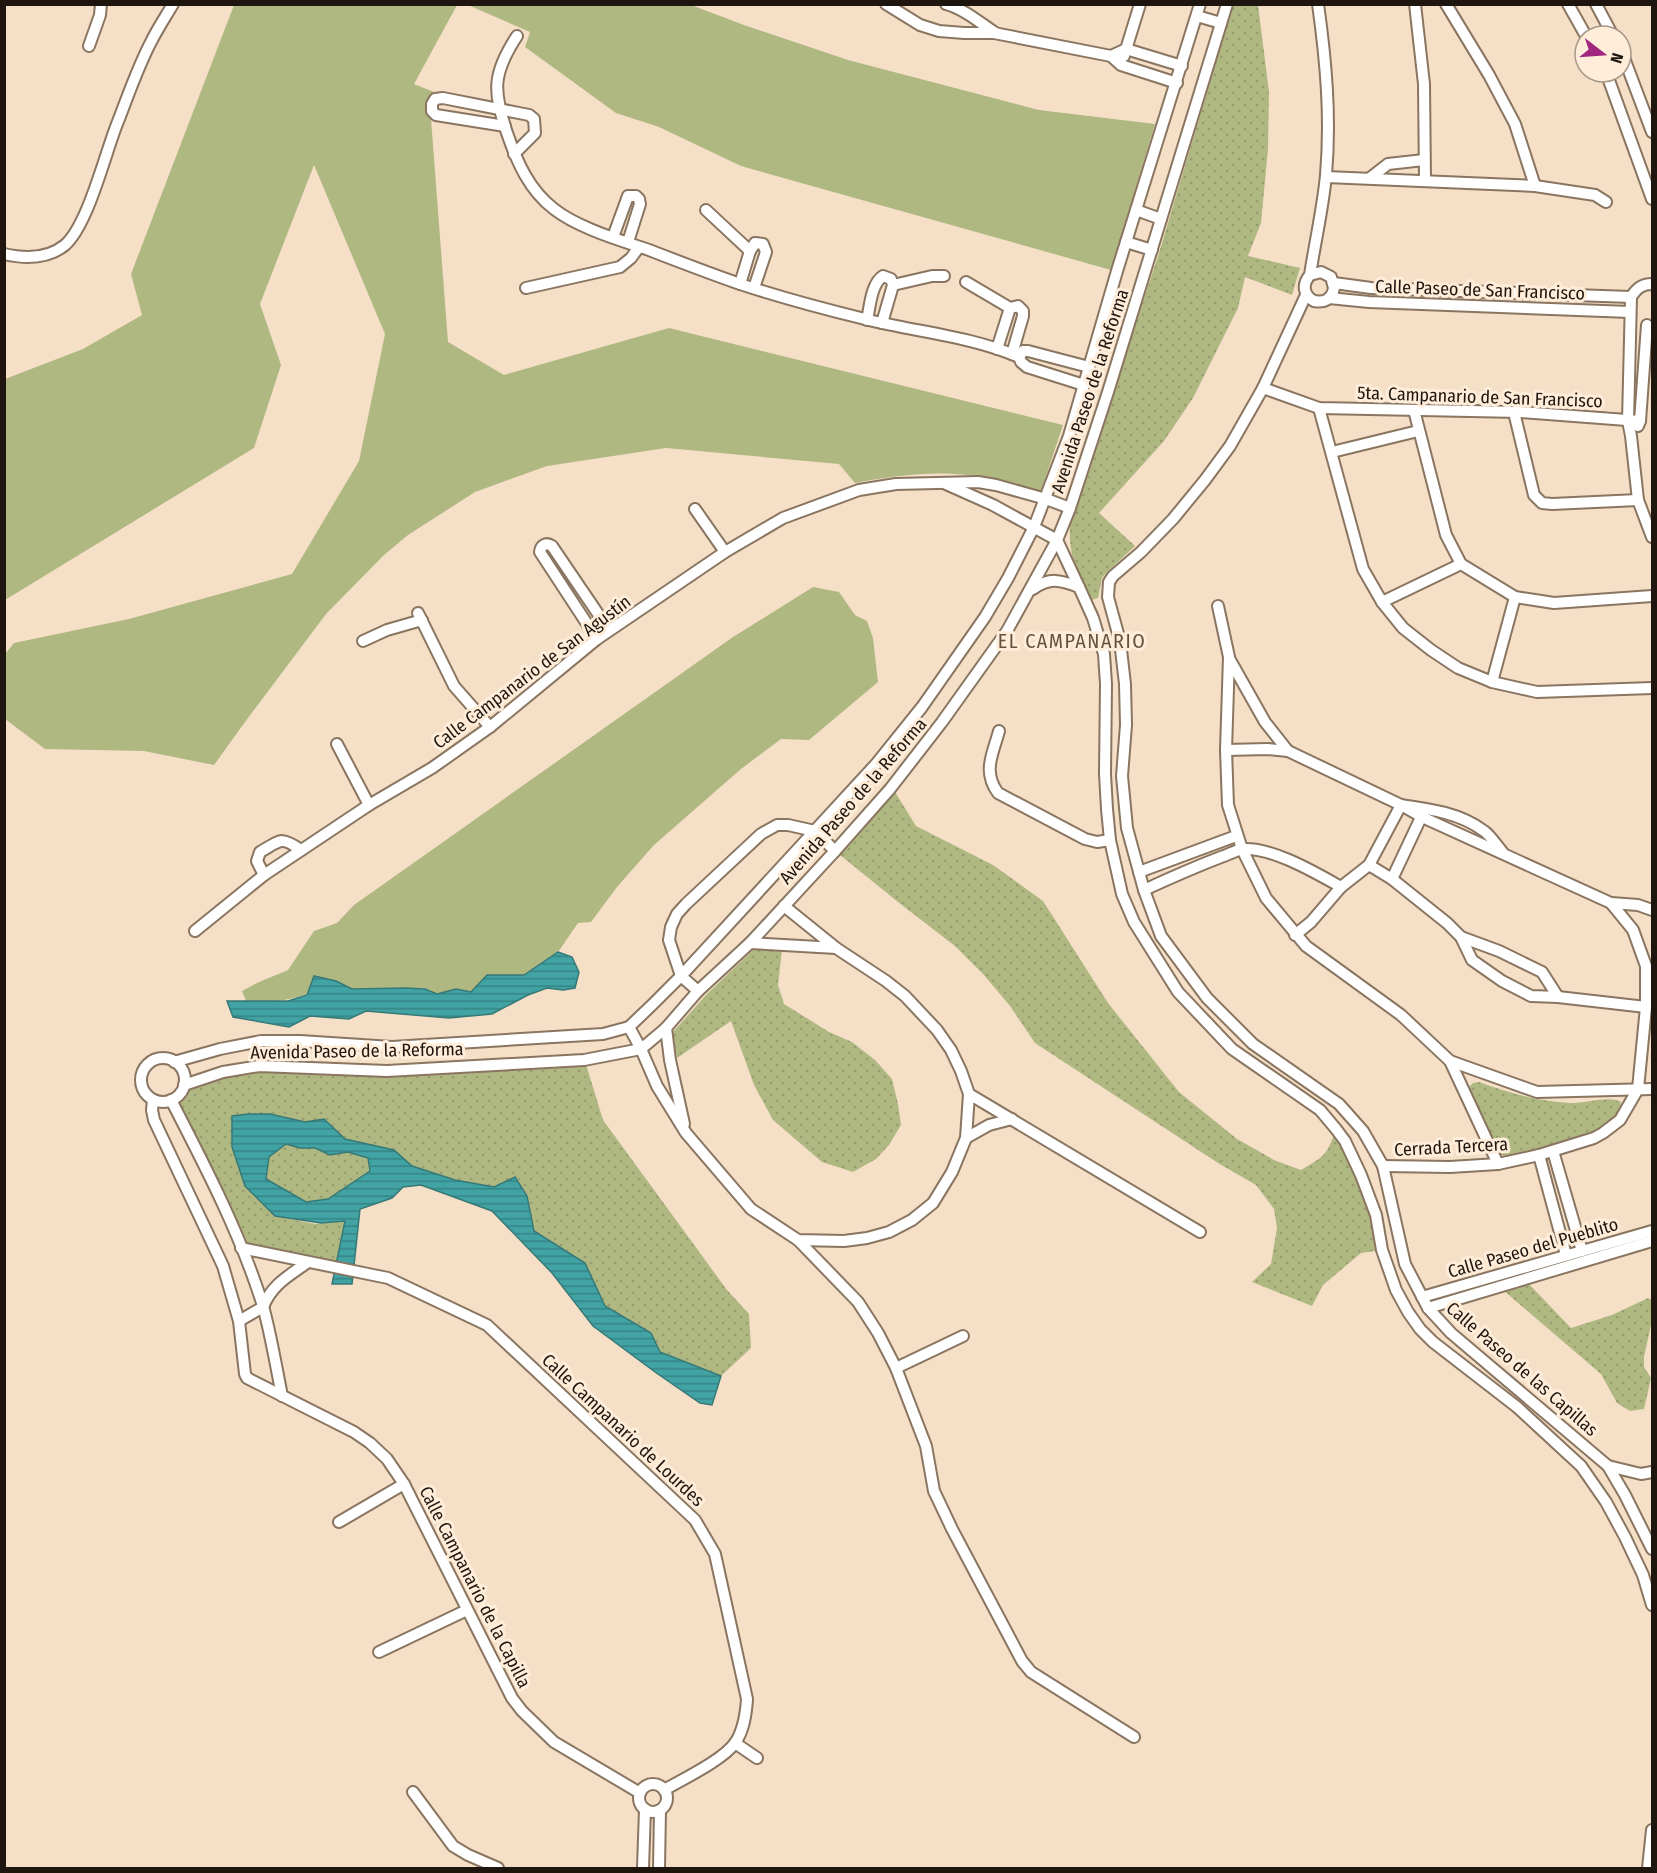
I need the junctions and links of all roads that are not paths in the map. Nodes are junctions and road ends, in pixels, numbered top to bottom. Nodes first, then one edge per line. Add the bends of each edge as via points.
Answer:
1 (101, 4) edge
2 (173, 4) edge
3 (886, 4) edge
4 (946, 4) edge
5 (1140, 4) edge
6 (1200, 4) edge
7 (1227, 4) edge
8 (1318, 4) edge
9 (1415, 4) edge
10 (1446, 4) edge
11 (1568, 4) edge
12 (1596, 4) edge
13 (1197, 16) junction
14 (1221, 23) junction
15 (1579, 24) edge
16 (1607, 24) edge
17 (994, 33) junction
18 (517, 36) dead end
19 (89, 46) dead end
20 (1126, 50) junction
21 (1111, 56) junction
22 (1121, 65) junction
23 (1182, 66) junction
24 (1633, 77) edge
25 (1176, 83) junction
26 (1611, 84) edge
27 (500, 109) junction
28 (1649, 114) edge
29 (505, 126) junction
30 (1653, 132) edge
31 (514, 154) junction
32 (1424, 160) junction
33 (1326, 177) junction
34 (1370, 178) junction
35 (1425, 180) junction
36 (1535, 186) junction
37 (1650, 187) edge
38 (1653, 200) edge
39 (1606, 202) dead end
40 (706, 210) dead end
41 (1136, 210) junction
42 (1161, 219) junction
43 (613, 237) junction
44 (1126, 242) junction
45 (634, 244) junction
46 (1152, 250) junction
47 (750, 251) junction
48 (4, 254) edge
49 (1310, 275) junction
50 (944, 276) dead end
51 (966, 282) dead end
52 (1334, 283) junction
53 (740, 284) junction
54 (1653, 284) edge
55 (893, 285) junction
56 (526, 288) dead end
57 (754, 288) junction
58 (1486, 291) junction
59 (1306, 295) junction
60 (1631, 297) junction
61 (1329, 298) junction
62 (1485, 306) junction
63 (1010, 308) junction
64 (1630, 312) junction
65 (867, 320) junction
66 (882, 323) junction
67 (1630, 324) junction
68 (1650, 325) edge
69 (997, 349) junction
70 (1016, 355) junction
71 (1089, 368) junction
72 (1084, 385) junction
73 (1263, 388) junction
74 (1319, 408) junction
75 (1414, 410) junction
76 (1514, 412) junction
77 (1628, 420) junction
78 (1641, 421) junction
79 (1418, 431) junction
80 (1631, 436) junction
81 (1332, 452) junction
82 (946, 484) junction
83 (1046, 499) junction
84 (1638, 500) junction
85 (1070, 508) junction
86 (695, 509) dead end
87 (1034, 527) junction
88 (1653, 537) edge
89 (1057, 540) junction
90 (725, 552) junction
91 (1461, 564) junction
92 (1079, 587) junction
93 (1030, 591) junction
94 (1653, 596) edge
95 (1515, 597) junction
96 (1382, 602) junction
97 (1218, 606) dead end
98 (609, 630) junction
99 (597, 639) junction
100 (363, 641) dead end
101 (1229, 657) junction
102 (1492, 682) junction
103 (1653, 688) edge
104 (490, 727) junction
105 (999, 731) dead end
106 (337, 744) dead end
107 (1226, 750) junction
108 (1288, 751) junction
109 (369, 805) junction
110 (1401, 805) junction
111 (1423, 813) junction
112 (815, 831) junction
113 (1236, 837) junction
114 (1110, 840) junction
115 (1242, 849) junction
116 (302, 850) junction
117 (835, 851) junction
118 (1369, 866) junction
119 (1139, 872) junction
120 (264, 875) junction
121 (1392, 879) junction
122 (1341, 887) junction
123 (1144, 890) junction
124 (1611, 903) junction
125 (784, 906) junction
126 (1653, 910) edge
127 (195, 930) dead end
128 (1295, 935) junction
129 (1461, 937) junction
130 (750, 942) junction
131 (836, 948) junction
132 (681, 976) junction
133 (698, 991) junction
134 (1558, 997) junction
135 (1646, 1008) junction
136 (629, 1027) junction
137 (666, 1028) junction
138 (641, 1049) junction
139 (1450, 1061) junction
140 (174, 1062) junction
141 (184, 1085) junction
142 (1638, 1089) junction
143 (1653, 1089) edge
144 (969, 1094) junction
145 (153, 1100) junction
146 (171, 1100) junction
147 (1012, 1119) junction
148 (686, 1133) junction
149 (966, 1138) junction
150 (1553, 1151) junction
151 (1539, 1155) junction
152 (1498, 1164) junction
153 (1383, 1166) junction
154 (1200, 1232) dead end
155 (1652, 1239) edge
156 (798, 1240) junction
157 (1618, 1246) junction
158 (242, 1248) junction
159 (1582, 1251) junction
160 (1566, 1256) junction
161 (308, 1262) junction
162 (1542, 1267) junction
163 (1422, 1297) junction
164 (263, 1307) junction
165 (1428, 1308) junction
166 (238, 1321) junction
167 (963, 1336) dead end
168 (896, 1368) junction
169 (282, 1396) junction
170 (1608, 1466) junction
171 (1653, 1472) edge
172 (404, 1484) junction
173 (339, 1522) dead end
174 (1653, 1549) edge
175 (1653, 1605) edge
176 (467, 1610) junction
177 (379, 1652) dead end
178 (1134, 1737) dead end
179 (735, 1743) junction
180 (757, 1758) dead end
181 (664, 1790) junction
182 (413, 1792) dead end
183 (640, 1793) junction
184 (645, 1809) junction
185 (660, 1810) junction
186 (1653, 1830) edge
187 (498, 1869) edge
188 (643, 1869) edge
189 (658, 1869) edge
190 (1648, 1869) edge

1 - 19 street
2 - 48 street via 151,41 75,232 67,243 45,256
3 - 17 street via 920,25 964,33
4 - 17 street
5 - 20 street
6 - 13 street, Avenida Paseo de la Reforma
7 - 14 street, Avenida Paseo de la Reforma
8 - 33 street via 1328,83
9 - 32 street via 1424,84
10 - 36 street via 1515,124
11 - 15 street
12 - 16 street
13 - 14 street
13 - 23 street, Avenida Paseo de la Reforma
14 - 42 street, Avenida Paseo de la Reforma
17 - 21 street
18 - 27 street via 498,70
20 - 21 street
20 - 22 street
20 - 23 street
21 - 22 street
22 - 25 street
23 - 25 street, Avenida Paseo de la Reforma
24 - 28 street
25 - 41 street, Avenida Paseo de la Reforma
26 - 37 street
27 - 29 street
27 - 29 street via 442,98 432,104 436,115
27 - 31 street via 534,119 535,133
28 - 30 street
29 - 31 street
31 - 43 street via 535,192 554,210
32 - 34 street via 1388,164
32 - 35 street
33 - 34 street
33 - 49 street
34 - 35 street
35 - 36 street
36 - 39 street via 1595,195
37 - 38 street
40 - 47 street
41 - 42 street
41 - 44 street, Avenida Paseo de la Reforma
42 - 46 street, Avenida Paseo de la Reforma
43 - 45 street
43 - 45 street via 628,196 636,195 640,204
44 - 46 street
44 - 71 street, Avenida Paseo de la Reforma
45 - 53 street
45 - 56 street via 631,258 620,267
46 - 85 street, Avenida Paseo de la Reforma
47 - 53 street
47 - 57 street via 755,243 766,249
49 - 52 street via 1327,274
49 - 59 street via 1304,284
50 - 55 street
51 - 63 street
52 - 58 street, Calle Paseo de San Francisco via 1371,288
52 - 61 street
53 - 57 street
54 - 60 street via 1641,286
55 - 65 street via 887,277 878,279
55 - 66 street
57 - 65 street
58 - 60 street, Calle Paseo de San Francisco
58 - 62 street
59 - 61 street via 1319,302
59 - 73 street
60 - 64 street
61 - 62 street, Calle Paseo de San Francisco
62 - 64 street, Calle Paseo de San Francisco
63 - 69 street
63 - 70 street via 1018,306 1023,311
64 - 67 street
65 - 66 street
66 - 69 street
67 - 68 street
67 - 77 street
68 - 78 street
69 - 70 street
70 - 71 street via 1028,351
70 - 72 street via 1027,367
71 - 72 street, Avenida Paseo de la Reforma
72 - 83 street, Avenida Paseo de la Reforma
73 - 74 street, 5ta. Campanario de San Francisco
73 - 119 street, Calle Paseo de las Capillas via 1230,446 1205,480 1173,519 1113,576 1108,587 1125,684 1122,776 1127,828
74 - 75 street, 5ta. Campanario de San Francisco
74 - 81 street
75 - 76 street, 5ta. Campanario de San Francisco
75 - 79 street
76 - 77 street, 5ta. Campanario de San Francisco
76 - 84 street via 1534,495 1542,503
77 - 78 street, 5ta. Campanario de San Francisco
77 - 80 street
78 - 80 street
79 - 81 street
79 - 91 street via 1446,535
80 - 84 street
81 - 96 street via 1363,569
82 - 83 street, Calle Campanario de San Agustín via 978,482
82 - 87 street, Calle Campanario de San Agustín
82 - 90 street, Calle Campanario de San Agustín via 896,484 859,490 783,518
83 - 85 street, Calle Campanario de San Agustín
83 - 87 street, Avenida Paseo de la Reforma
84 - 88 street
85 - 89 street, Avenida Paseo de la Reforma
86 - 90 street
87 - 89 street, Calle Campanario de San Agustín
87 - 112 street, Avenida Paseo de la Reforma via 985,617 922,707
89 - 92 street
89 - 93 street, Avenida Paseo de la Reforma
90 - 98 street, Calle Campanario de San Agustín
91 - 95 street
91 - 96 street
92 - 93 street via 1054,580
92 - 114 street via 1104,654
93 - 117 street, Avenida Paseo de la Reforma via 942,722
94 - 95 street via 1554,603
95 - 102 street
96 - 102 street via 1403,628 1431,650 1458,668
97 - 101 street
98 - 99 street, Calle Campanario de San Agustín
98 - 99 street via 552,546 544,544 540,552
99 - 104 street, Calle Campanario de San Agustín
100 - 104 street via 420,617 454,686
101 - 107 street
101 - 108 street via 1264,722
102 - 103 street via 1537,692
104 - 109 street, Calle Campanario de San Agustín via 432,768
105 - 114 street via 988,770 998,793 1085,839
106 - 109 street
107 - 108 street
107 - 113 street via 1228,805
108 - 110 street
109 - 116 street, Calle Campanario de San Agustín
110 - 111 street
110 - 118 street
111 - 121 street
111 - 124 street
112 - 117 street
112 - 132 street, Avenida Paseo de la Reforma
112 - 132 street via 777,825 761,834 677,914 669,940
113 - 115 street
113 - 119 street
114 - 175 street via 1122,894 1134,922 1178,992 1232,1049 1320,1110 1336,1129 1361,1175 1376,1215 1382,1250 1408,1312 1433,1342 1517,1407 1581,1466 1625,1537
115 - 122 street via 1278,856
115 - 123 street
115 - 128 street via 1266,898
116 - 120 street, Calle Campanario de San Agustín
116 - 120 street via 283,840 260,852 257,861
117 - 125 street, Avenida Paseo de la Reforma
118 - 121 street
118 - 122 street
119 - 123 street, Calle Paseo de las Capillas
120 - 127 street, Calle Campanario de San Agustín
121 - 129 street
122 - 128 street
123 - 153 street, Calle Paseo de las Capillas via 1161,936 1207,998 1253,1044 1339,1104 1363,1131
124 - 126 street
124 - 135 street via 1633,930 1646,966
125 - 130 street, Avenida Paseo de la Reforma
125 - 131 street
128 - 139 street via 1401,1015
129 - 134 street via 1542,972
129 - 134 street via 1472,960 1502,981 1531,996
130 - 131 street
130 - 133 street, Avenida Paseo de la Reforma
131 - 144 street via 905,996 937,1030 951,1050
132 - 133 street
132 - 136 street, Avenida Paseo de la Reforma
133 - 137 street, Avenida Paseo de la Reforma
134 - 135 street
135 - 142 street
136 - 138 street
136 - 140 street, Avenida Paseo de la Reforma via 603,1034 392,1047 261,1041
137 - 138 street, Avenida Paseo de la Reforma
137 - 148 street
138 - 141 street, Avenida Paseo de la Reforma via 584,1060 387,1071 259,1066 223,1072
138 - 148 street via 657,1086
139 - 142 street via 1537,1092
139 - 152 street
140 - 141 street via 181,1068
140 - 145 street via 159,1059 143,1071 142,1089
141 - 146 street
142 - 143 street
142 - 150 street, Cerrada Tercera via 1620,1119 1604,1133
144 - 147 street
144 - 149 street
145 - 146 street
145 - 166 street, Calle Campanario de la Capilla via 153,1116 223,1266
146 - 158 street
147 - 149 street via 988,1125
147 - 154 street
148 - 156 street via 751,1209
149 - 156 street via 933,1203 912,1220 867,1238
150 - 151 street, Cerrada Tercera
150 - 159 street
151 - 152 street, Cerrada Tercera
151 - 160 street
152 - 153 street, Cerrada Tercera
153 - 163 street, Calle Paseo de las Capillas via 1405,1264
155 - 157 street, Calle Paseo del Pueblito
156 - 168 street via 858,1302
157 - 159 street, Calle Paseo del Pueblito
157 - 162 street, Calle Paseo del Pueblito
158 - 161 street, Calle Campanario de Lourdes
158 - 164 street
159 - 160 street, Calle Paseo del Pueblito
160 - 162 street, Calle Paseo del Pueblito
161 - 164 street via 275,1285
161 - 179 street, Calle Campanario de Lourdes via 388,1278 487,1325 695,1520 715,1554 747,1698 744,1725
162 - 163 street, Calle Paseo del Pueblito
162 - 165 street, Calle Paseo del Pueblito
163 - 165 street, Calle Paseo de las Capillas
164 - 166 street
164 - 169 street
165 - 170 street, Calle Paseo de las Capillas via 1450,1333
166 - 169 street, Calle Campanario de la Capilla via 245,1374 252,1382
167 - 168 street
168 - 178 street via 926,1446 934,1491 1022,1661 1031,1672
169 - 172 street, Calle Campanario de la Capilla via 370,1443
170 - 171 street via 1641,1474
170 - 174 street, Calle Paseo de las Capillas
172 - 173 street
172 - 176 street, Calle Campanario de la Capilla
176 - 177 street
176 - 183 street, Calle Campanario de la Capilla via 522,1711 554,1742
179 - 180 street
179 - 181 street via 726,1753
181 - 183 street via 653,1784
181 - 185 street via 666,1803
182 - 187 street via 453,1846
183 - 184 street
184 - 185 street
184 - 188 street
185 - 189 street
186 - 190 street

